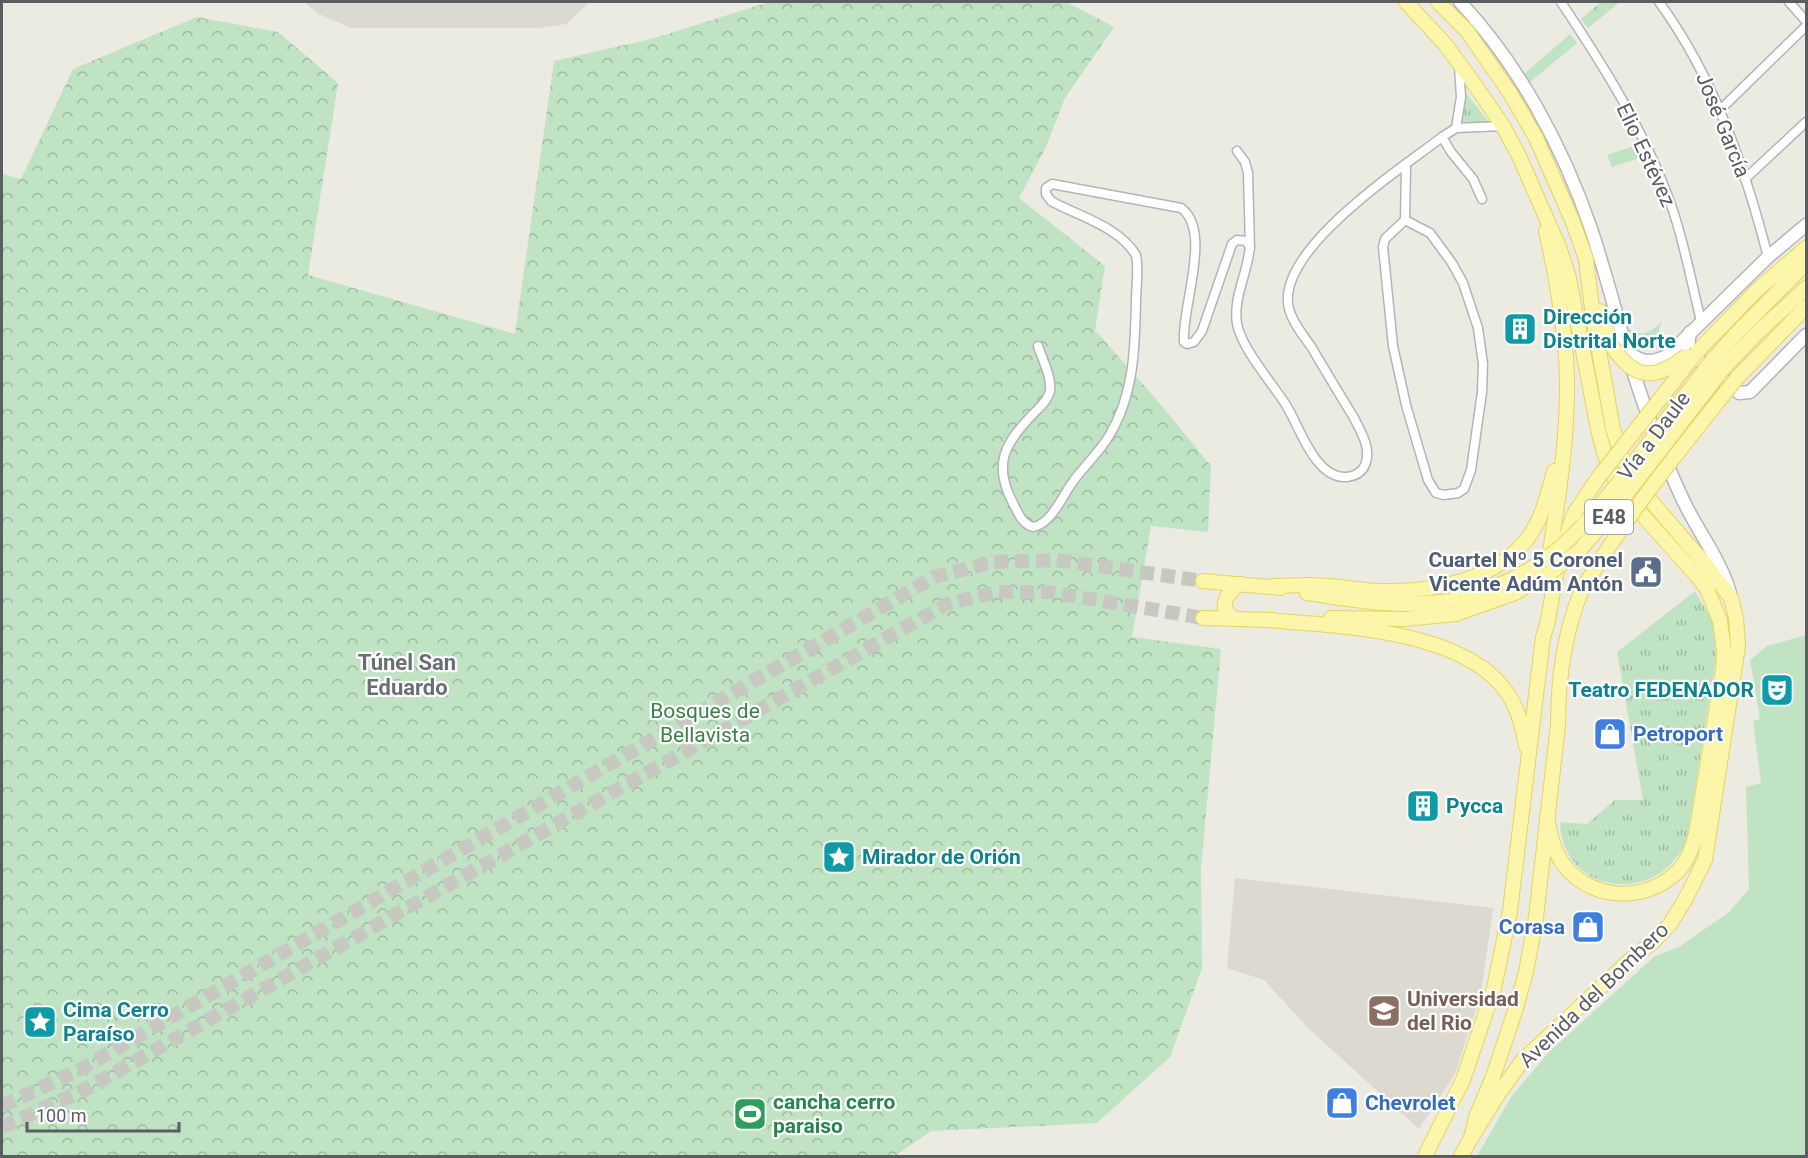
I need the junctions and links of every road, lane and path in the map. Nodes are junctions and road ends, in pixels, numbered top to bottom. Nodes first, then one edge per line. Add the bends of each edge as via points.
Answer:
1 (1398, 2) edge
2 (1406, 2) edge
3 (1438, 2) edge
4 (1460, 2) edge
5 (1562, 2) edge
6 (1659, 2) edge
7 (1789, 2) edge
8 (1420, 16) junction
9 (1806, 21) edge
10 (1806, 26) edge
11 (1459, 63) junction
12 (1720, 110) junction
13 (1806, 122) edge
14 (1503, 126) junction
15 (1456, 128) junction
16 (1442, 137) junction
17 (1237, 152) dead end
18 (1406, 165) junction
19 (1745, 179) junction
20 (1538, 197) junction
21 (1482, 199) dead end
22 (1405, 220) junction
23 (1806, 225) edge
24 (1806, 248) edge
25 (1250, 249) junction
26 (1768, 257) junction
27 (1586, 259) junction
28 (1806, 263) edge
29 (1806, 288) edge
30 (1806, 307) edge
31 (1701, 321) junction
32 (1691, 331) junction
33 (1806, 335) edge
34 (1618, 344) junction
35 (1038, 346) dead end
36 (1696, 350) junction
37 (1716, 366) junction
38 (1564, 437) junction
39 (1203, 581) tunnel mouth
40 (1240, 584) junction
41 (1272, 586) junction
42 (1731, 598) junction
43 (1455, 607) junction
44 (1203, 618) tunnel mouth
45 (1236, 619) junction
46 (1266, 620) junction
47 (1543, 637) junction
48 (1528, 756) junction
49 (1547, 817) junction
50 (1471, 1138) junction
51 (1425, 1156) edge
52 (1461, 1156) edge

1 - 8 main road
2 - 8 main road
3 - 27 main road, Avenida del Bombero via 1467,31 1510,93 1555,179
4 - 34 main road, Avenida del Bombero via 1521,82 1571,174 1592,230
5 - 31 street, Elio Estévez via 1596,53 1649,151 1671,204
6 - 12 street, José García via 1706,78
7 - 9 street
8 - 11 main road
10 - 12 street
11 - 14 main road
11 - 15 street via 1461,97
12 - 19 street, José García
13 - 19 street
14 - 15 street
14 - 20 main road
15 - 16 street
16 - 18 street
16 - 21 street via 1473,179
17 - 25 street via 1248,173
18 - 22 street
18 - 25 street via 1352,206 1303,259 1293,276 1288,297 1292,318 1363,437 1367,458 1363,469 1354,475 1337,476 1315,459 1243,340 1236,312
19 - 26 street, José García
20 - 38 main road via 1565,344
20 - 49 main road via 1569,278 1610,472 1707,589 1720,621 1724,651 1696,834 1678,871 1658,885 1633,893 1609,893 1589,886 1560,860
22 - 22 street via 1385,239 1383,248 1393,346 1428,480 1436,493 1458,494 1471,470 1482,392 1478,328 1452,262 1430,232
23 - 26 main road, Vía a Daule
24 - 36 main road
25 - 35 street via 1241,240 1232,244 1202,331 1194,342 1186,344 1196,245 1194,226 1186,212 1158,203 1052,184 1047,187 1051,201 1114,232 1136,255 1135,344 1131,380 1109,436 1048,518 1033,527 1022,520 1002,477 1010,442 1044,403 1050,390
26 - 31 main road, Vía a Daule
27 - 34 main road via 1607,336
27 - 42 main road, Avenida del Bombero via 1613,429 1623,460 1637,485
28 - 37 main road, Vía a Daule / E48 via 1735,334
29 - 37 main road, Vía a Daule / E48
30 - 49 main road, Vía a Daule, bridge via 1737,378 1621,528 1581,592 1564,649
31 - 32 main road, Vía a Daule
32 - 33 main road via 1688,346 1692,354 1744,394
32 - 34 main road, Vía a Daule via 1667,356 1654,361 1633,357
34 - 36 main road, bridge via 1624,363 1646,374 1662,372
34 - 42 main road, Avenida del Bombero via 1687,508 1722,570
36 - 47 main road, Vía a Daule, bridge via 1574,514 1559,558
37 - 43 main road, Vía a Daule / E48, bridge via 1569,541 1540,563
38 - 41 main road via 1537,522 1519,548 1492,568 1455,583 1413,590
38 - 47 main road via 1544,598
39 - 40 main road, Vía a Daule / E48
40 - 41 main road, Vía a Daule / E48
40 - 45 main road via 1224,603 1227,613
41 - 43 main road, Vía a Daule / E48 via 1384,604
42 - 50 main road, Avenida del Bombero via 1738,653 1705,860 1670,924 1523,1060
43 - 46 main road, Vía a Daule / E48 via 1404,619
44 - 45 main road, Vía a Daule / E48
45 - 46 main road, Vía a Daule / E48
46 - 48 main road via 1411,637 1464,657 1490,674 1509,694 1520,719
47 - 48 main road
48 - 51 main road via 1510,911 1494,988 1463,1080
49 - 50 main road, Vía a Daule via 1526,972
50 - 52 main road

